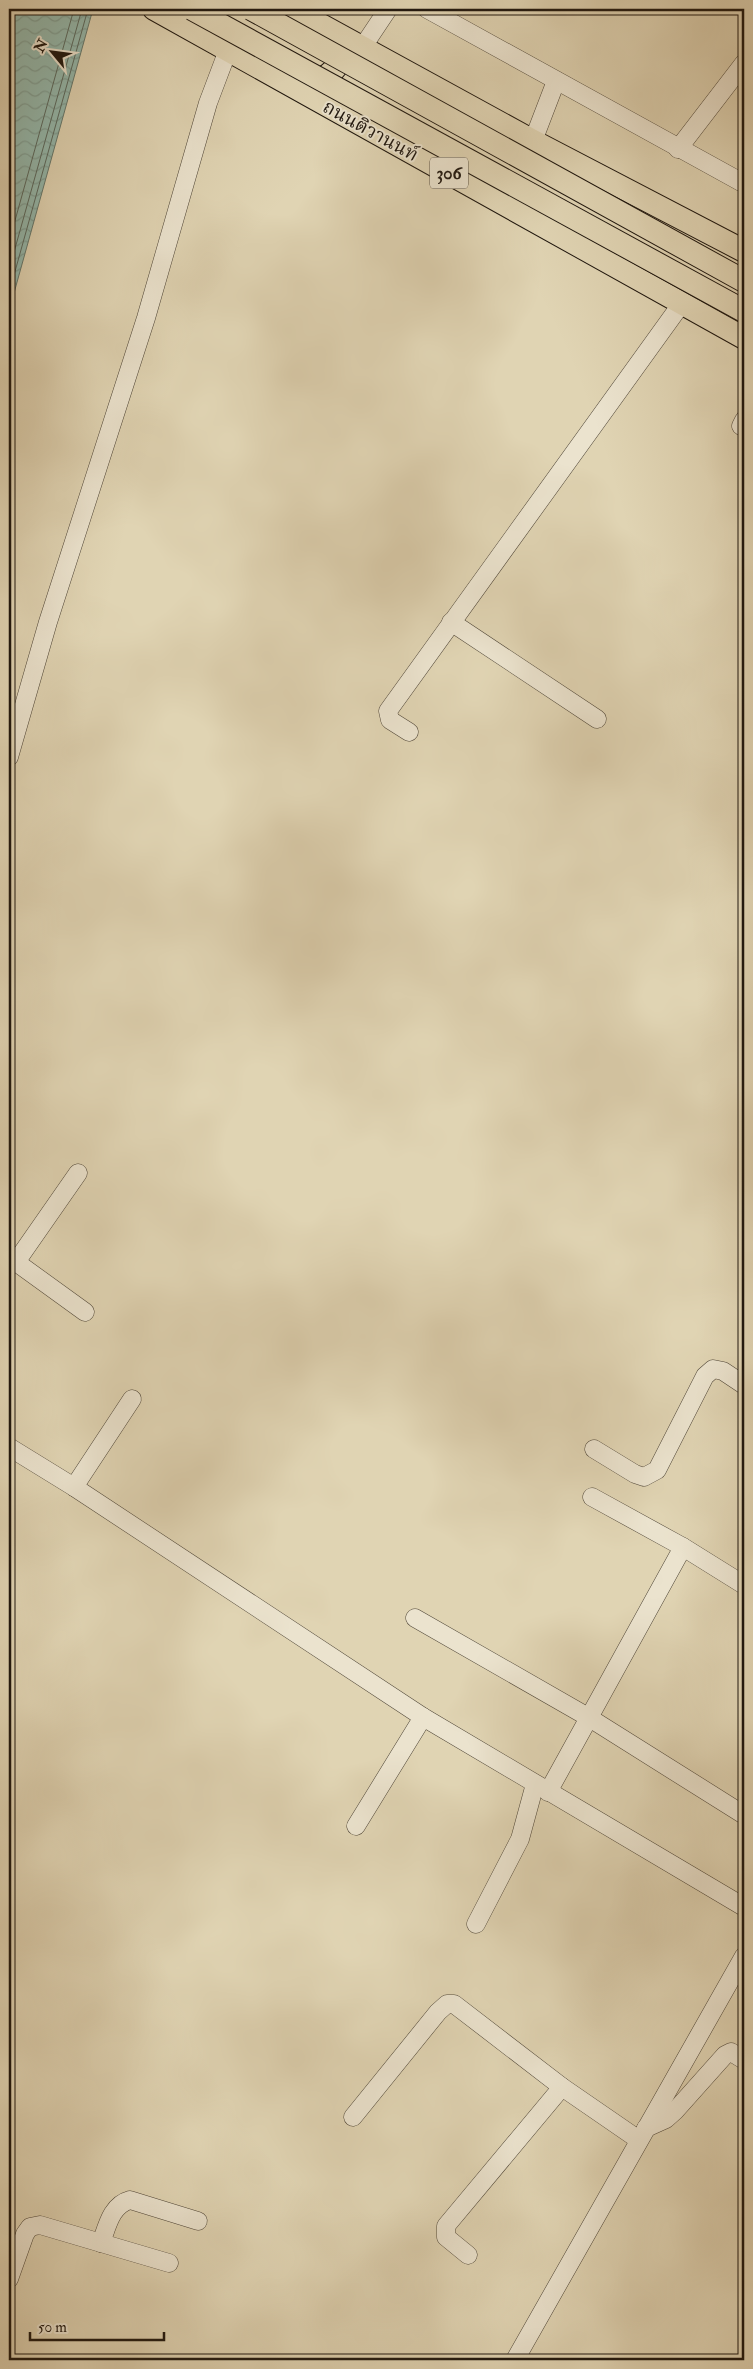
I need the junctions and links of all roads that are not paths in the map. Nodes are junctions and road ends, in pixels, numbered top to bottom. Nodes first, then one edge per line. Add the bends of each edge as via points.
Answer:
1 (192, 9) edge
2 (251, 9) edge
3 (292, 9) edge
4 (388, 9) edge
5 (427, 9) edge
6 (163, 12) edge
7 (321, 24) junction
8 (362, 48) junction
9 (228, 50) junction
10 (744, 63) edge
11 (556, 81) junction
12 (287, 83) junction
13 (533, 141) junction
14 (678, 149) junction
15 (741, 182) dead end
16 (744, 252) edge
17 (744, 281) edge
18 (682, 304) junction
19 (744, 311) edge
20 (744, 338) edge
21 (452, 622) junction
22 (597, 719) dead end
23 (409, 732) dead end
24 (9, 757) edge
25 (78, 1173) dead end
26 (12, 1260) edge
27 (85, 1312) dead end
28 (744, 1385) edge
29 (132, 1399) dead end
30 (9, 1448) edge
31 (594, 1449) dead end
32 (74, 1487) junction
33 (592, 1497) dead end
34 (684, 1547) junction
35 (744, 1585) edge
36 (416, 1618) dead end
37 (423, 1717) junction
38 (588, 1717) junction
39 (542, 1788) junction
40 (744, 1815) edge
41 (356, 1826) dead end
42 (744, 1908) edge
43 (476, 1924) dead end
44 (744, 1956) edge
45 (744, 2060) edge
46 (562, 2087) junction
47 (353, 2117) dead end
48 (642, 2134) junction
49 (198, 2221) dead end
50 (101, 2243) junction
51 (468, 2255) dead end
52 (169, 2263) dead end
53 (9, 2279) edge
54 (515, 2360) edge

1 - 19 main road, ถนนติวานนท์ / 306, bridge
2 - 17 main road, 306, bridge
3 - 7 main road, 306
4 - 8 street
5 - 11 street
6 - 9 main road, ถนนติวานนท์ / 306
7 - 8 main road, 306
7 - 12 main road, 306 via 339,43 334,70 316,83
8 - 13 main road, 306
9 - 12 main road, ถนนติวานนท์ / 306
9 - 24 street via 208,103 146,318 48,622
10 - 14 street
11 - 13 street
11 - 14 street
12 - 18 main road, ถนนติวานนท์ / 306
13 - 16 main road, 306
14 - 15 street
18 - 20 main road, ถนนติวานนท์ / 306
18 - 21 street
21 - 22 street
21 - 23 street via 388,711 390,720
25 - 26 street
26 - 27 street
28 - 31 street via 723,1371 713,1369 705,1376 657,1470 644,1477
29 - 32 street
30 - 32 street
32 - 37 street
33 - 34 street
34 - 35 street
34 - 38 street
36 - 38 street
37 - 39 street
37 - 41 street
38 - 39 street
38 - 40 street
39 - 42 street
39 - 43 street
44 - 48 street
45 - 48 street via 731,2052 725,2055 675,2111
46 - 47 street via 462,2009 448,2004 438,2012
46 - 48 street
46 - 51 street via 446,2226 446,2237
48 - 54 street
49 - 50 street via 130,2200 122,2202 114,2211
50 - 52 street
50 - 53 street via 40,2225 30,2227

